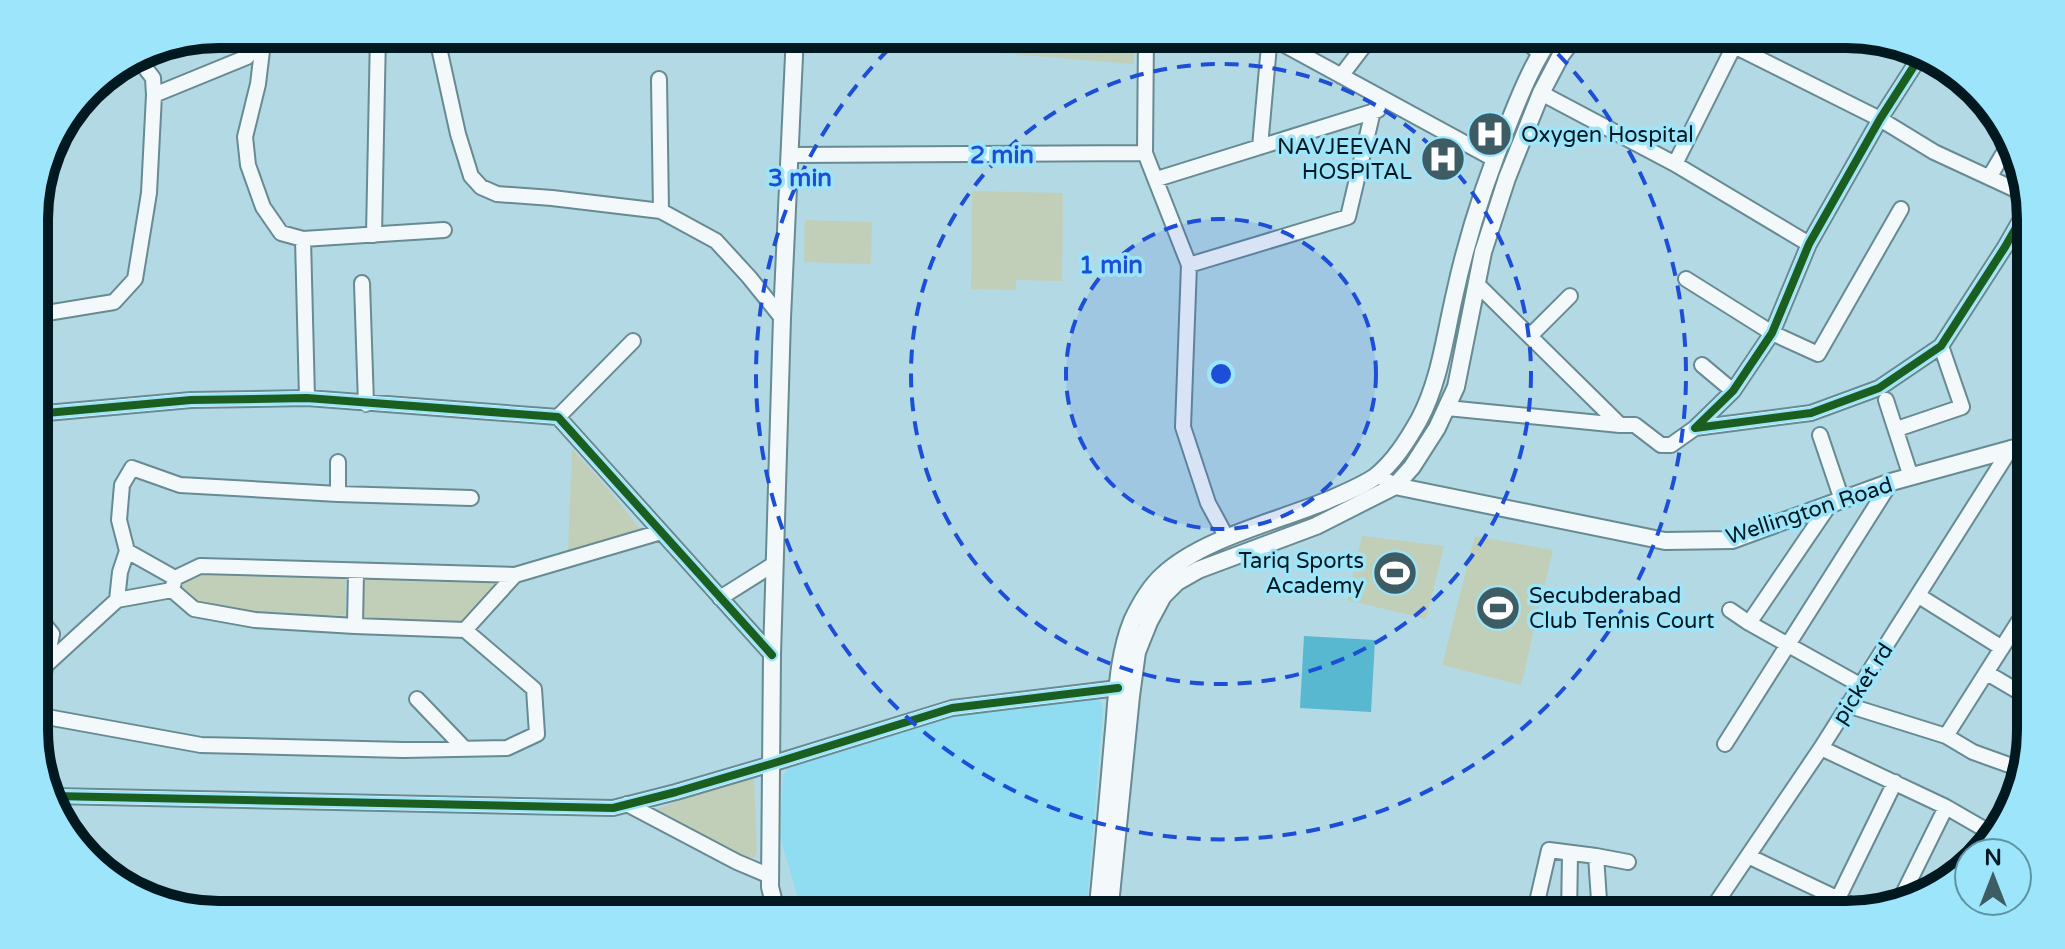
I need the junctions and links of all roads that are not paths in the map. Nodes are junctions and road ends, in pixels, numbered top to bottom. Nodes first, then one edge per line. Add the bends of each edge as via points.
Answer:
1 (254, 48) edge
2 (262, 48) edge
3 (378, 48) edge
4 (439, 48) edge
5 (794, 48) edge
6 (1146, 48) edge
7 (1269, 48) edge
8 (1291, 48) edge
9 (1362, 48) edge
10 (1534, 48) edge
11 (1542, 48) edge
12 (1566, 48) edge
13 (1733, 48) edge
14 (1751, 48) edge
15 (1539, 52) junction
16 (1916, 63) edge
17 (144, 66) edge
18 (1341, 76) junction
19 (659, 79) dead end
20 (1541, 93) junction
21 (154, 95) junction
22 (1394, 105) junction
23 (1373, 111) junction
24 (1880, 119) junction
25 (1260, 147) junction
26 (1145, 153) junction
27 (2004, 153) edge
28 (790, 155) junction
29 (1494, 159) junction
30 (1675, 164) junction
31 (1990, 176) junction
32 (1157, 179) junction
33 (2014, 188) edge
34 (1901, 209) dead end
35 (661, 211) junction
36 (2017, 226) edge
37 (444, 230) dead end
38 (374, 235) junction
39 (303, 239) junction
40 (1809, 244) junction
41 (1189, 265) junction
42 (1686, 279) dead end
43 (362, 283) dead end
44 (1477, 284) junction
45 (1570, 296) dead end
46 (48, 313) edge
47 (782, 318) junction
48 (1772, 333) junction
49 (1530, 336) junction
50 (633, 341) dead end
51 (1941, 346) junction
52 (1702, 365) dead end
53 (1733, 391) junction
54 (307, 398) junction
55 (1886, 400) dead end
56 (366, 404) junction
57 (1447, 408) junction
58 (48, 413) edge
59 (558, 417) junction
60 (1620, 425) junction
61 (1695, 428) junction
62 (1897, 429) junction
63 (1820, 435) dead end
64 (2017, 447) edge
65 (2017, 449) edge
66 (338, 462) dead end
67 (1375, 476) junction
68 (1911, 477) junction
69 (1891, 482) junction
70 (1395, 486) junction
71 (338, 494) junction
72 (471, 498) dead end
73 (1836, 502) junction
74 (661, 532) junction
75 (1227, 538) junction
76 (127, 551) junction
77 (774, 564) junction
78 (356, 571) junction
79 (515, 575) junction
80 (173, 584) junction
81 (1919, 596) junction
82 (720, 598) junction
83 (117, 600) junction
84 (1730, 610) dead end
85 (1749, 623) junction
86 (355, 626) junction
87 (48, 629) edge
88 (465, 630) junction
89 (2017, 631) edge
90 (1788, 645) junction
91 (2002, 648) junction
92 (48, 655) edge
93 (772, 655) junction
94 (48, 663) edge
95 (1987, 673) junction
96 (1860, 685) junction
97 (1118, 688) junction
98 (2017, 691) edge
99 (417, 699) dead end
100 (1847, 705) junction
101 (48, 716) edge
102 (1946, 736) junction
103 (1725, 744) dead end
104 (464, 748) junction
105 (1821, 748) junction
106 (771, 764) junction
107 (2013, 767) edge
108 (1895, 782) junction
109 (61, 796) edge
110 (627, 804) junction
111 (1946, 807) junction
112 (1985, 829) edge
113 (1570, 854) junction
114 (1596, 856) junction
115 (1748, 856) junction
116 (1628, 862) dead end
117 (770, 876) junction
118 (1905, 890) edge
119 (1838, 898) junction
120 (774, 901) edge
121 (1098, 901) edge
122 (1110, 901) edge
123 (1537, 901) edge
124 (1569, 901) edge
125 (1599, 901) edge
126 (1717, 901) edge
127 (1837, 901) edge
128 (1844, 901) edge

1 - 21 street via 247,57
2 - 39 street via 245,137 248,165 263,207 281,233
3 - 38 street
4 - 35 street via 458,134 471,176 481,187 497,194
5 - 28 main road
6 - 26 street
7 - 25 street
8 - 18 street
9 - 18 street
10 - 15 street
11 - 15 main road
12 - 20 main road
13 - 30 street
14 - 24 street
15 - 29 main road
16 - 24 street
17 - 21 street via 153,78
18 - 22 street
19 - 35 street
20 - 30 street
20 - 44 main road via 1507,178
21 - 46 street via 149,193 135,279 114,302
22 - 23 street
22 - 29 street
23 - 25 street
23 - 41 street via 1348,217
24 - 31 street via 1934,152
24 - 40 street
25 - 32 street
26 - 28 street
26 - 32 street
27 - 31 street
28 - 47 main road
29 - 67 main road via 1474,217 1434,386 1401,450
30 - 40 street
31 - 33 street
32 - 41 street
34 - 48 street via 1818,354
35 - 47 street via 716,241
36 - 51 street
37 - 38 street
38 - 39 street
39 - 54 street
40 - 48 street
41 - 75 street via 1183,427 1208,503
42 - 48 street
43 - 56 street
44 - 49 street
44 - 57 main road
45 - 49 street
47 - 77 main road
48 - 53 street
49 - 60 street
50 - 59 street
51 - 61 street via 1879,388 1811,413
51 - 62 street via 1962,407
52 - 53 street
53 - 61 street
54 - 56 street
54 - 58 street via 191,400
55 - 62 street
56 - 59 street
57 - 60 street
57 - 70 main road
59 - 74 street
60 - 61 street via 1635,425 1661,445 1671,445
62 - 68 street
63 - 73 street
64 - 68 main road, Wellington Road
65 - 81 street, picket rd
66 - 71 street
67 - 70 main road, Wellington Road
67 - 75 main road via 1340,495
68 - 69 main road, Wellington Road
69 - 73 main road, Wellington Road
69 - 90 street
70 - 73 main road, Wellington Road via 1665,541 1732,540
70 - 122 main road via 1316,526 1198,570 1163,596 1137,652
71 - 72 street
71 - 76 street via 180,485 132,468 122,485 119,520
73 - 85 street
74 - 79 street
74 - 82 street
75 - 97 main road via 1186,558 1161,576 1147,595 1127,635
76 - 80 street
76 - 83 street
77 - 82 street
77 - 93 main road
78 - 79 street
78 - 80 street via 200,566
78 - 86 street
79 - 88 street
80 - 83 street
80 - 86 street via 194,609 255,620
81 - 91 street
81 - 96 street, picket rd
82 - 93 street
83 - 94 street
84 - 85 street
85 - 90 street
86 - 88 street
87 - 92 street
88 - 104 street via 534,689 537,734 507,748
89 - 91 street
90 - 96 street
90 - 103 street
91 - 95 street
93 - 106 main road
95 - 98 street
95 - 102 street
96 - 100 street, picket rd
97 - 106 street via 952,708
97 - 121 main road
99 - 104 street
100 - 102 street
100 - 105 street, picket rd
101 - 104 street via 201,745
102 - 107 street
105 - 108 street
105 - 115 street, picket rd
106 - 110 street
106 - 117 main road
108 - 111 street
108 - 119 street
109 - 110 street via 613,808
110 - 117 street
111 - 112 street
111 - 118 street
113 - 114 street
113 - 123 street via 1549,850
113 - 124 street
114 - 116 street
114 - 125 street
115 - 119 street
115 - 126 street, picket rd
117 - 120 main road
119 - 127 street
119 - 128 street

